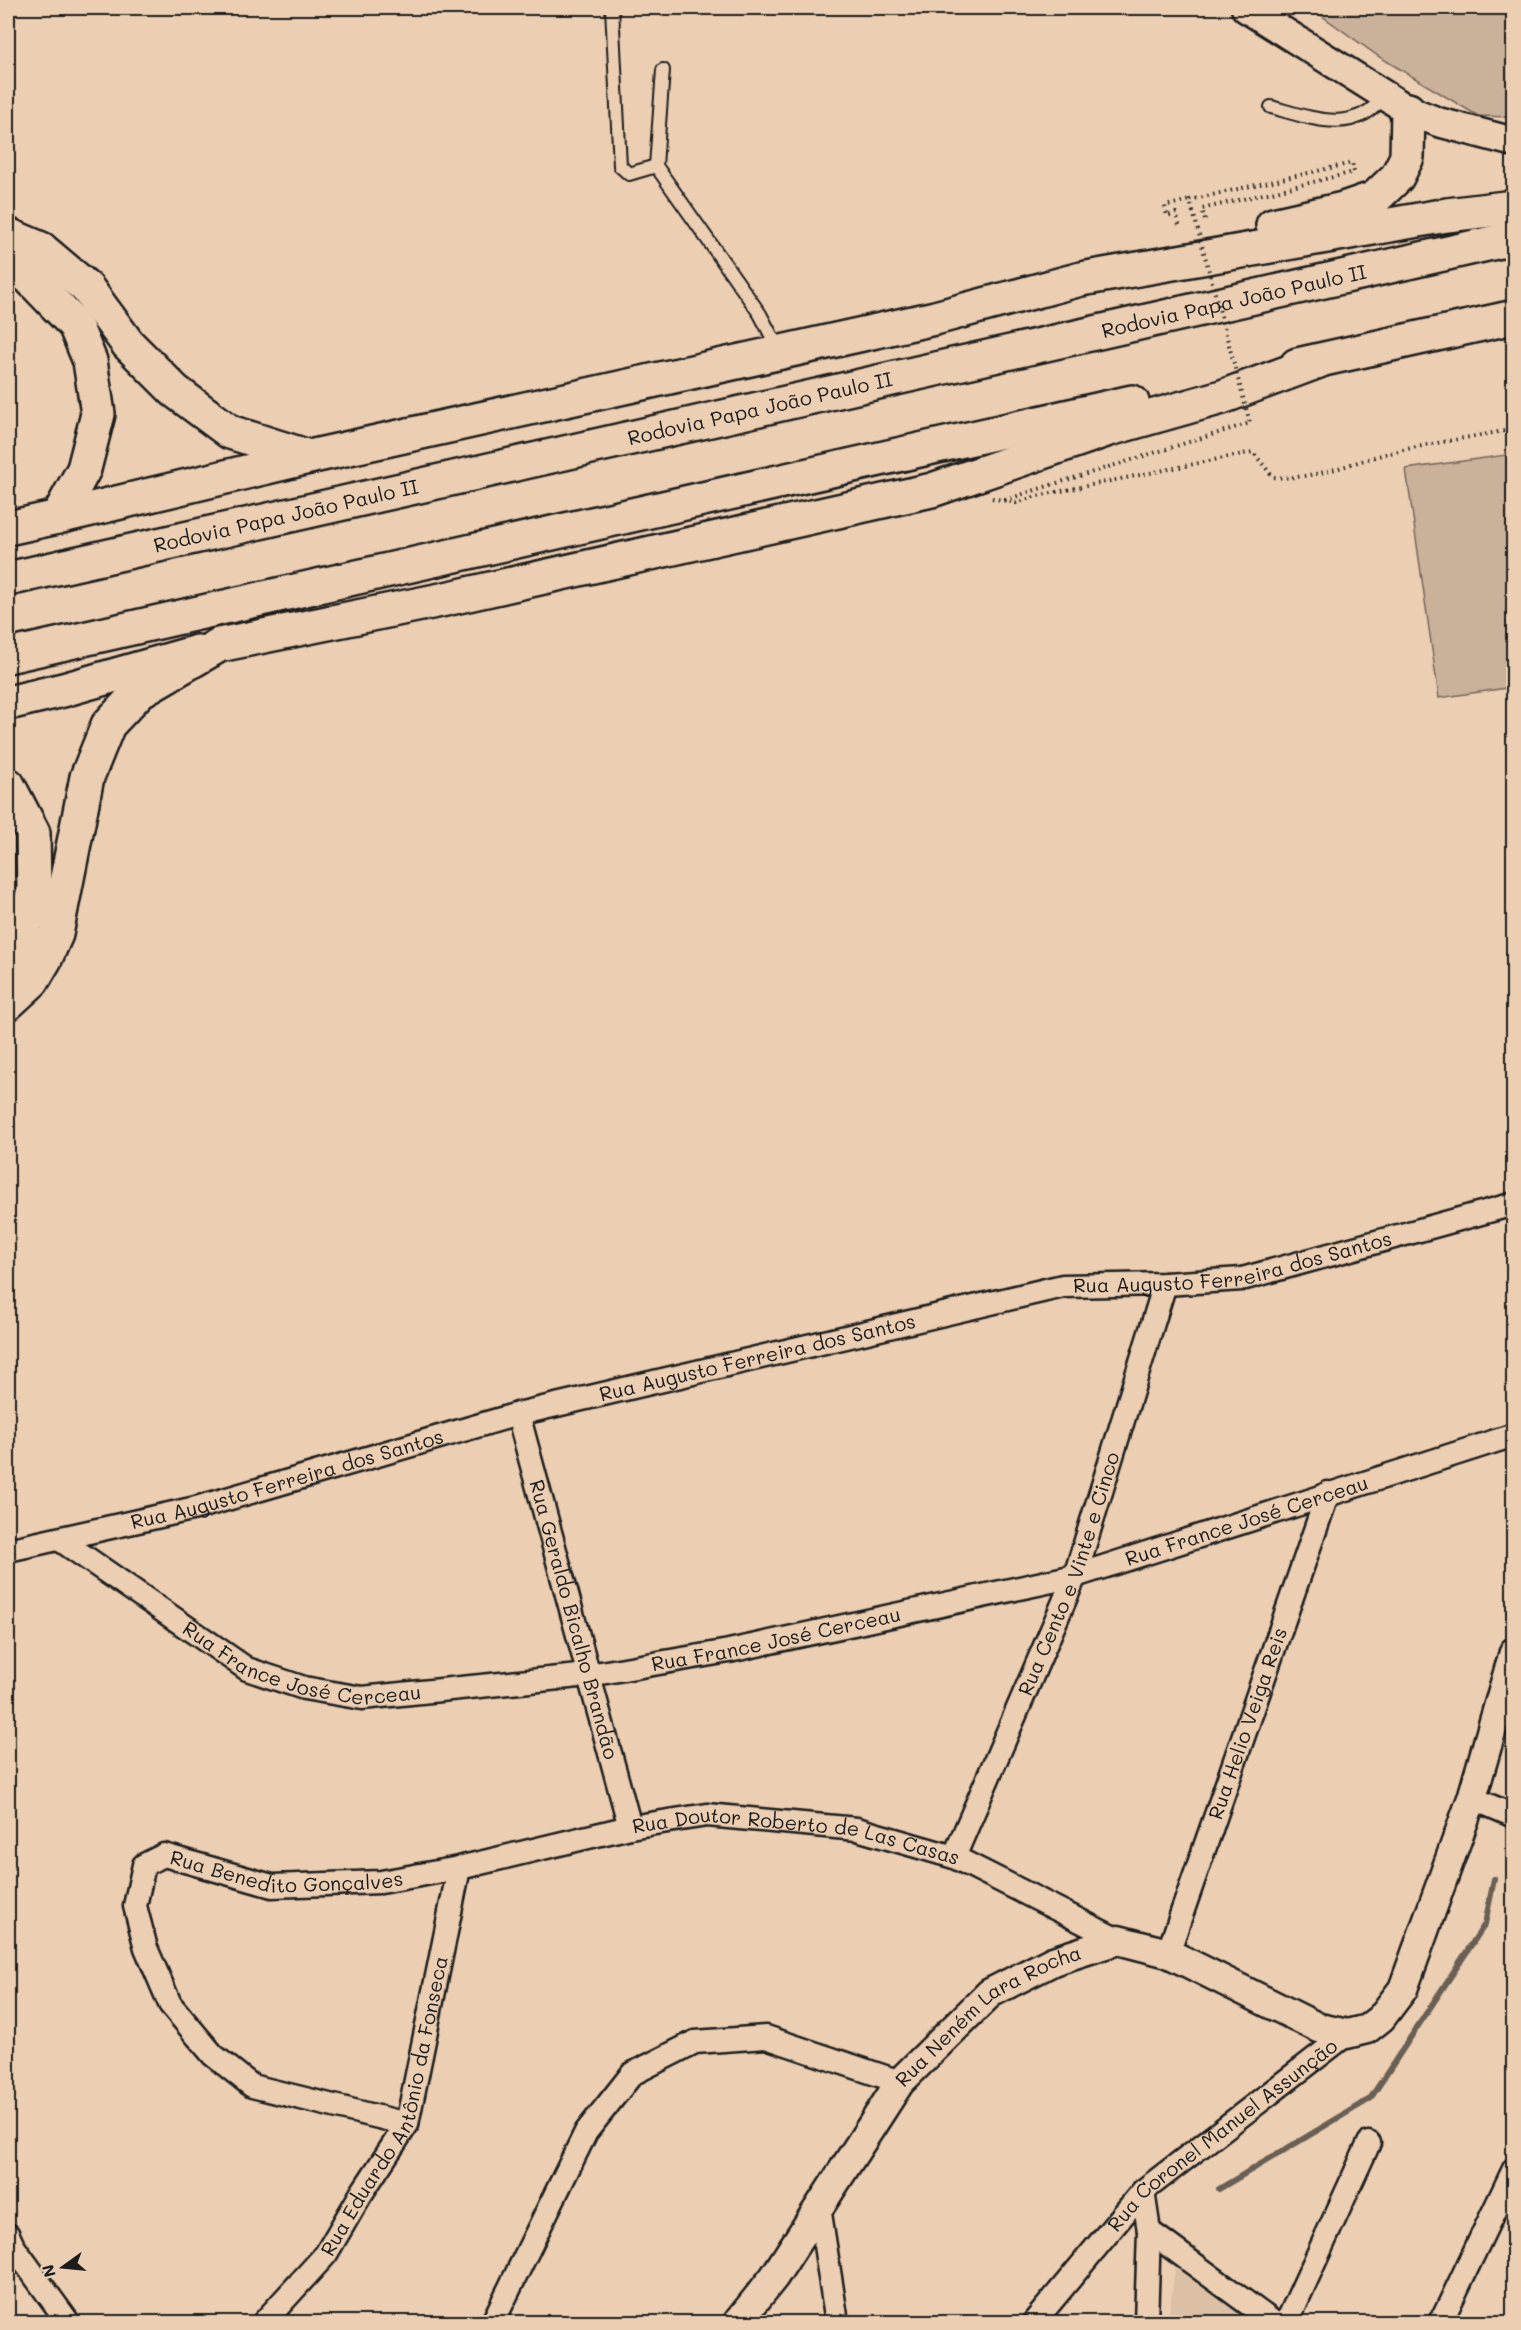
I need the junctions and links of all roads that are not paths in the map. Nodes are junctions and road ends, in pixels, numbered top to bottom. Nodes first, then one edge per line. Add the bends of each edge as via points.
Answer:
1 (612, 8) edge
2 (1246, 8) edge
3 (663, 70) dead end
4 (1396, 103) junction
5 (1271, 107) dead end
6 (1514, 142) edge
7 (656, 166) junction
8 (1514, 207) edge
9 (8, 235) edge
10 (1514, 238) edge
11 (8, 266) edge
12 (1081, 279) junction
13 (1514, 317) edge
14 (780, 352) junction
15 (1319, 361) junction
16 (309, 457) junction
17 (58, 518) junction
18 (8, 528) edge
19 (8, 579) edge
20 (219, 645) junction
21 (8, 656) edge
22 (8, 703) edge
23 (8, 785) edge
24 (8, 959) edge
25 (8, 1003) edge
26 (1514, 1204) edge
27 (1166, 1284) junction
28 (518, 1414) junction
29 (1514, 1436) edge
30 (1329, 1493) junction
31 (59, 1539) junction
32 (8, 1550) edge
33 (1075, 1576) junction
34 (1514, 1652) edge
35 (589, 1675) junction
36 (1472, 1798) junction
37 (1514, 1816) edge
38 (630, 1827) junction
39 (954, 1857) junction
40 (459, 1868) junction
41 (1118, 1940) junction
42 (1168, 1953) junction
43 (1347, 2034) junction
44 (900, 2082) junction
45 (407, 2124) junction
46 (1369, 2143) dead end
47 (1514, 2169) edge
48 (1143, 2191) junction
49 (819, 2207) junction
50 (1149, 2231) junction
51 (8, 2235) edge
52 (68, 2322) edge
53 (264, 2322) edge
54 (493, 2322) edge
55 (738, 2322) edge
56 (837, 2322) edge
57 (1034, 2322) edge
58 (1146, 2322) edge
59 (1273, 2322) edge
60 (1287, 2322) edge
61 (1442, 2322) edge

1 - 7 lane via 620,166 629,174
2 - 4 street
3 - 7 lane
4 - 5 lane via 1338,122
4 - 6 street via 1438,122
4 - 12 main road via 1407,157 1397,177 1375,198 1185,246
7 - 14 lane via 760,314
8 - 12 main road via 1447,215
9 - 16 main road via 41,249 87,288 128,344 175,391 230,432
10 - 19 main road, Rodovia Papa João Paulo II
11 - 17 main road via 27,275 75,325 90,361 98,414 84,469
12 - 14 main road via 935,318
13 - 15 main road
14 - 16 main road
15 - 20 main road via 1222,397 1109,429 932,490 464,595
15 - 21 main road
16 - 17 main road
17 - 18 main road
20 - 22 main road
20 - 25 main road via 140,691 108,725 87,777 56,934 32,981
23 - 24 main road via 33,833 34,890 18,948
26 - 27 street, Rua Augusto Ferreira dos Santos via 1242,1279
27 - 28 street, Rua Augusto Ferreira dos Santos via 1063,1286
27 - 33 street, Rua Cento e Vinte e Cinco
28 - 31 street, Rua Augusto Ferreira dos Santos via 196,1508
28 - 35 street, Rua Geraldo Bicalho Brandão
29 - 30 street, Rua France José Cerceau
30 - 33 street, Rua France José Cerceau
30 - 42 street, Rua Helio Veiga Reis
31 - 32 street, Rua Augusto Ferreira dos Santos
31 - 35 street, Rua France José Cerceau via 247,1669 304,1688 362,1698
33 - 35 street, Rua France José Cerceau via 729,1651
33 - 39 street, Rua Cento e Vinte e Cinco
34 - 36 street, Rua Coronel Manuel Assunção
35 - 38 street, Rua Geraldo Bicalho Brandão
36 - 37 street
36 - 43 street, Rua Coronel Manuel Assunção via 1403,1989 1374,2024
38 - 39 street, Rua Doutor Roberto de Las Casas via 707,1815 856,1829
38 - 40 street, Rua Doutor Roberto de Las Casas
39 - 41 street, Rua Doutor Roberto de Las Casas
40 - 45 street, Rua Eduardo Antônio da Fonseca
40 - 45 street, Rua Benedito Gonçalves via 381,1881 272,1886 164,1855 144,1865 135,1906 146,1948 170,2004 213,2055 252,2086
41 - 42 street
41 - 44 street, Rua Neném Lara Rocha via 1053,1961 990,1993
42 - 43 street via 1319,2028
43 - 48 street, Rua Coronel Manuel Assunção
44 - 49 street, Rua Neném Lara Rocha
44 - 54 street via 766,2037 695,2042 632,2074 586,2132
45 - 53 street, Rua Eduardo Antônio da Fonseca via 326,2254
46 - 60 street
47 - 61 street
48 - 50 street
48 - 57 street, Rua Coronel Manuel Assunção
49 - 55 street, Rua Neném Lara Rocha via 774,2277
49 - 56 street
50 - 58 street
50 - 59 street
51 - 52 street

